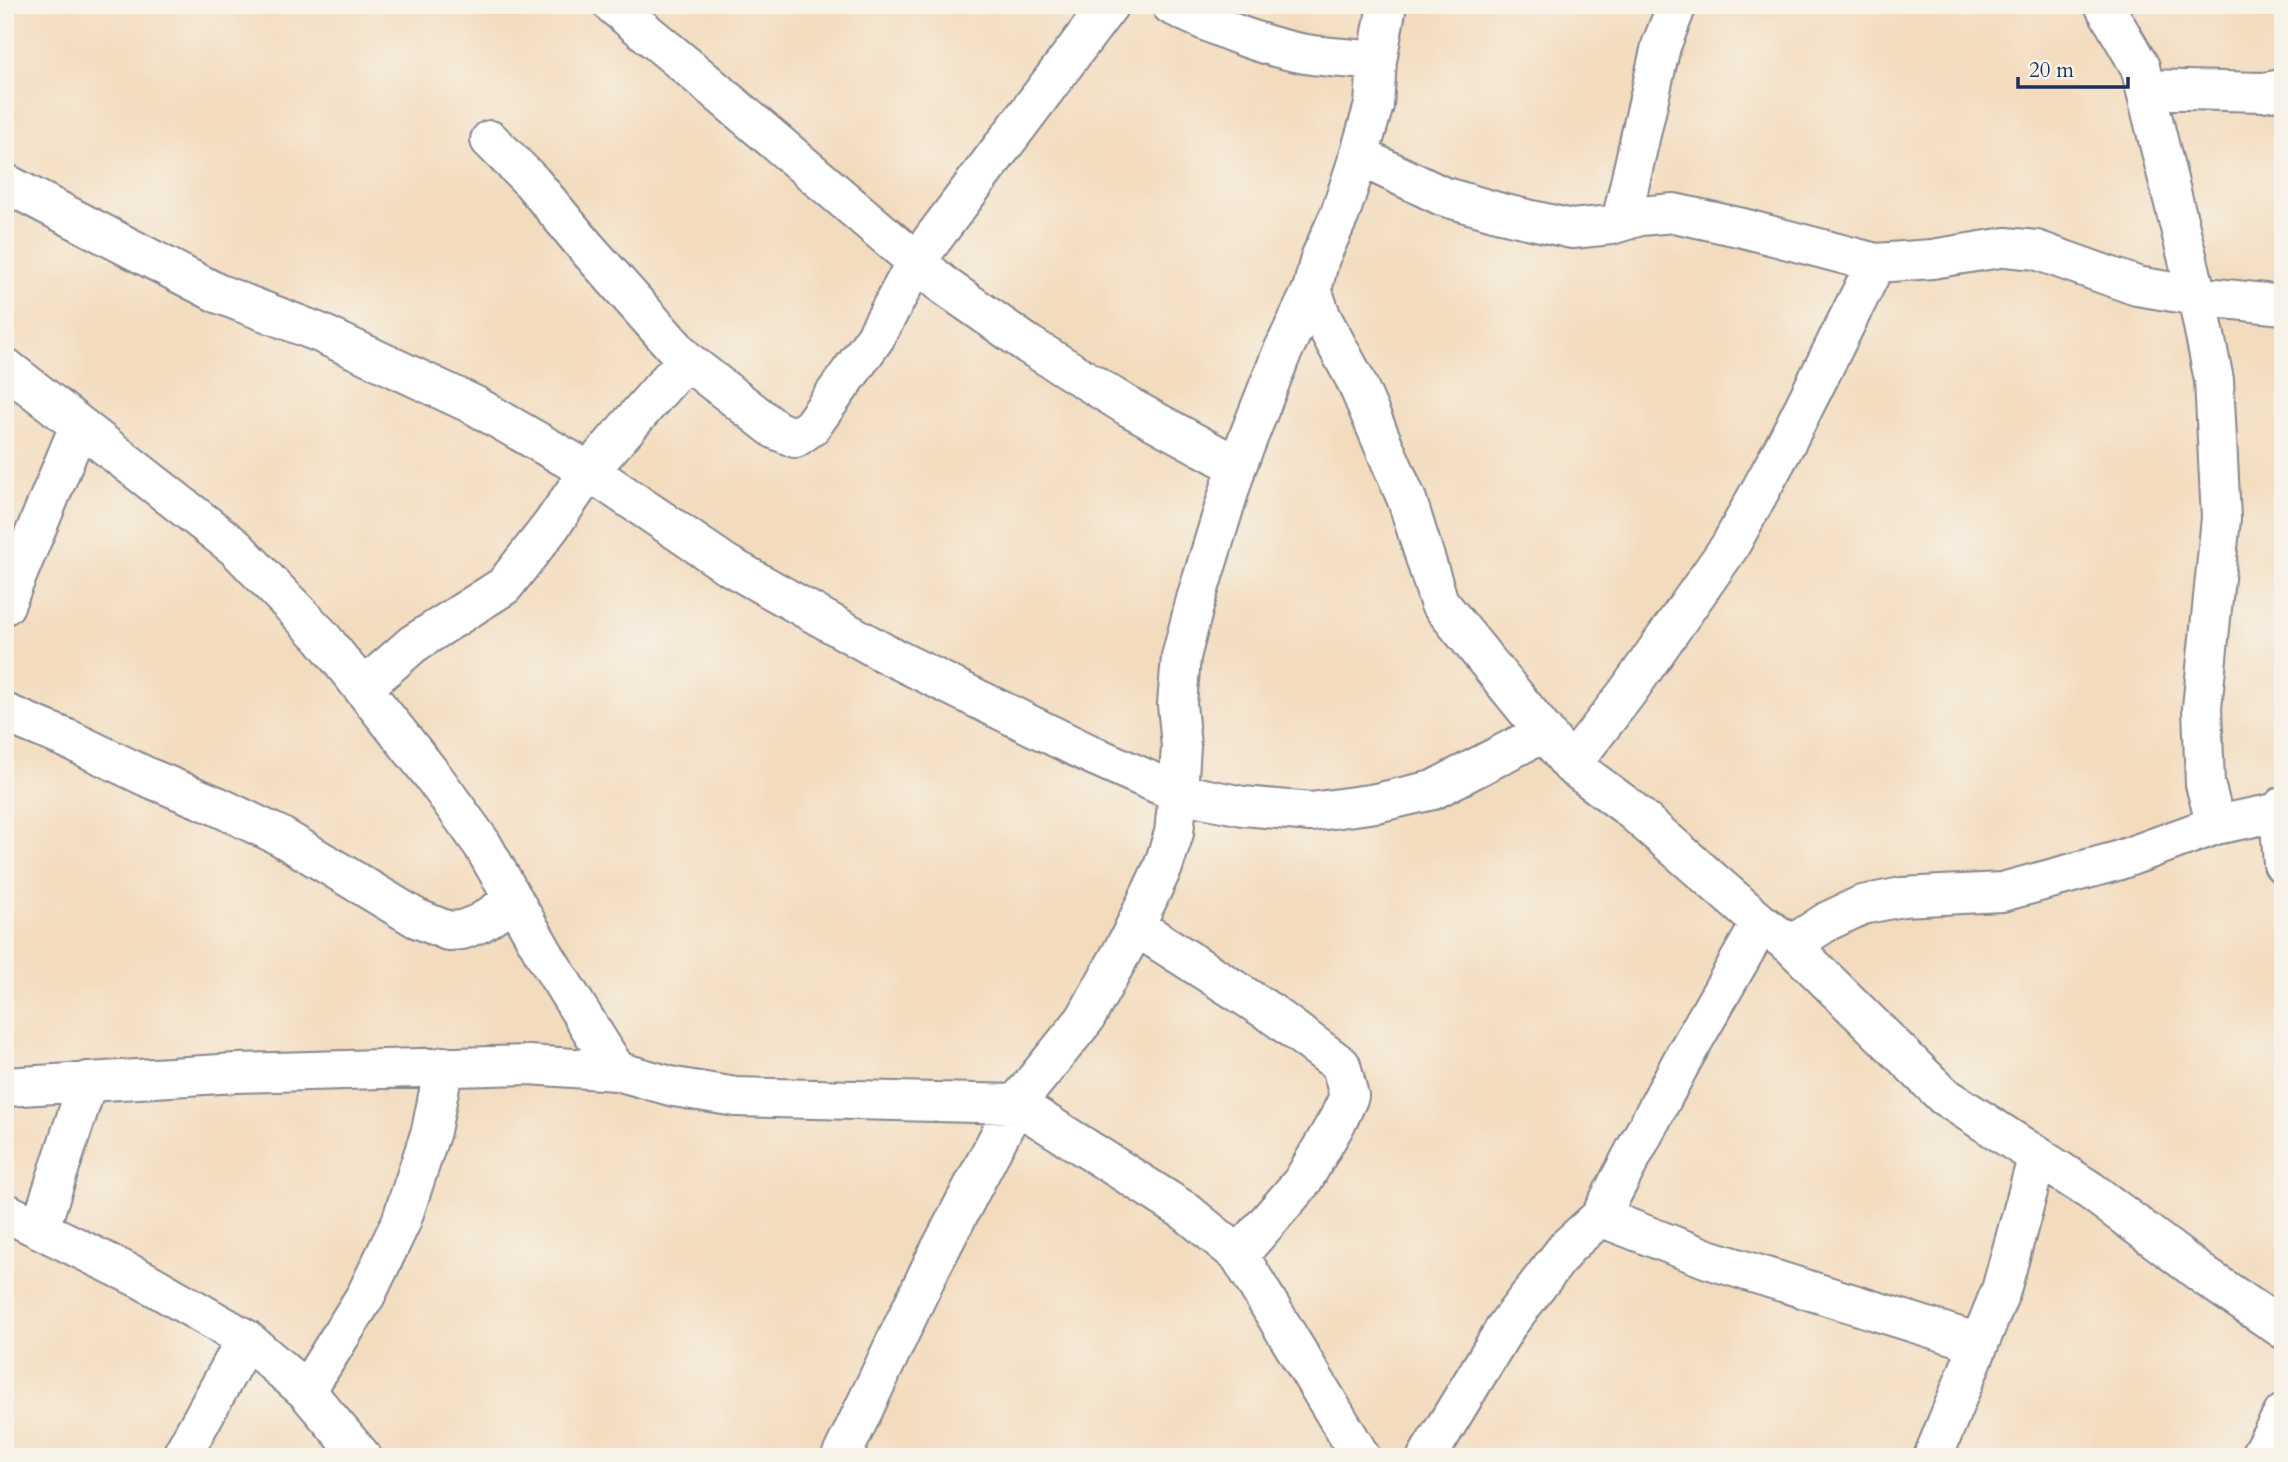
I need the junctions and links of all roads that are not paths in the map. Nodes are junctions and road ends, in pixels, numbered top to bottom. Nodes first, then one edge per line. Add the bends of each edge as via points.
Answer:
1 (613, 5) edge
2 (1109, 5) edge
3 (1171, 5) edge
4 (1387, 5) edge
5 (1677, 5) edge
6 (2105, 5) edge
7 (1377, 61) junction
8 (2146, 89) junction
9 (2283, 89) edge
10 (490, 141) dead end
11 (1359, 156) junction
12 (5, 183) edge
13 (1621, 222) junction
14 (917, 260) junction
15 (1876, 263) junction
16 (1312, 290) junction
17 (2197, 296) junction
18 (2283, 305) edge
19 (686, 360) junction
20 (5, 367) edge
21 (79, 426) junction
22 (1237, 466) junction
23 (589, 471) junction
24 (5, 605) edge
25 (363, 688) junction
26 (5, 713) edge
27 (1543, 733) junction
28 (1571, 765) junction
29 (1178, 793) junction
30 (2281, 809) edge
31 (2216, 825) junction
32 (2283, 864) edge
33 (514, 900) junction
34 (1135, 926) junction
35 (1776, 934) junction
36 (444, 1066) junction
37 (617, 1070) junction
38 (88, 1081) junction
39 (5, 1087) edge
40 (1016, 1104) junction
41 (2038, 1155) junction
42 (5, 1212) edge
43 (1600, 1217) junction
44 (40, 1228) junction
45 (1239, 1255) junction
46 (2283, 1329) edge
47 (246, 1339) junction
48 (1979, 1343) junction
49 (306, 1391) junction
50 (2283, 1415) edge
51 (181, 1457) edge
52 (362, 1457) edge
53 (841, 1457) edge
54 (1361, 1457) edge
55 (1426, 1457) edge
56 (1933, 1457) edge
57 (2259, 1457) edge

1 - 14 street
2 - 14 street
3 - 7 street via 1261,43 1306,54
4 - 7 street
5 - 13 street via 1661,46
6 - 8 street via 2140,67
7 - 11 street via 1374,105
8 - 9 street
8 - 17 street
10 - 19 street via 532,182
11 - 13 street via 1442,196 1501,213 1572,229
11 - 16 street
12 - 23 street via 217,293 320,333 474,405
13 - 15 street via 1674,213
14 - 19 street via 875,338 811,427 795,438 776,430
14 - 22 street via 946,287 1029,345
15 - 17 street via 2006,247 2036,250 2137,286
15 - 28 street via 1730,547
16 - 22 street
16 - 27 street via 1407,500 1440,602
17 - 18 street
17 - 31 street via 2214,380 2221,518 2202,708 2205,784
19 - 23 street
20 - 21 street
21 - 24 street
21 - 25 street via 236,548 321,636
22 - 29 street via 1181,657
23 - 25 street via 504,586 413,644
23 - 29 street via 726,565 884,653
25 - 33 street via 482,844
26 - 33 street via 280,836 416,918 448,931 480,923
27 - 28 street
27 - 29 street via 1433,790 1377,803 1311,812 1243,806
28 - 35 street via 1628,807
29 - 34 street via 1174,833
30 - 31 street
30 - 32 street
31 - 35 street via 2117,861 2002,892 1902,897 1862,905 1828,921
33 - 37 street
34 - 40 street via 1084,1019
34 - 45 street via 1271,1013 1341,1065 1349,1096 1339,1118 1302,1182
35 - 41 street via 1944,1096
35 - 43 street via 1684,1057
36 - 37 street
36 - 38 street
36 - 49 street via 431,1131 401,1222 366,1295
37 - 40 street via 674,1087 736,1097
38 - 39 street
38 - 44 street
40 - 45 street via 1185,1210
40 - 53 street via 932,1265
41 - 46 street
41 - 48 street via 2001,1290
42 - 44 street
43 - 48 street via 1708,1259
43 - 55 street via 1567,1247 1507,1325
44 - 47 street via 145,1280
45 - 54 street
47 - 49 street
47 - 51 street
48 - 56 street
49 - 52 street
50 - 57 street

